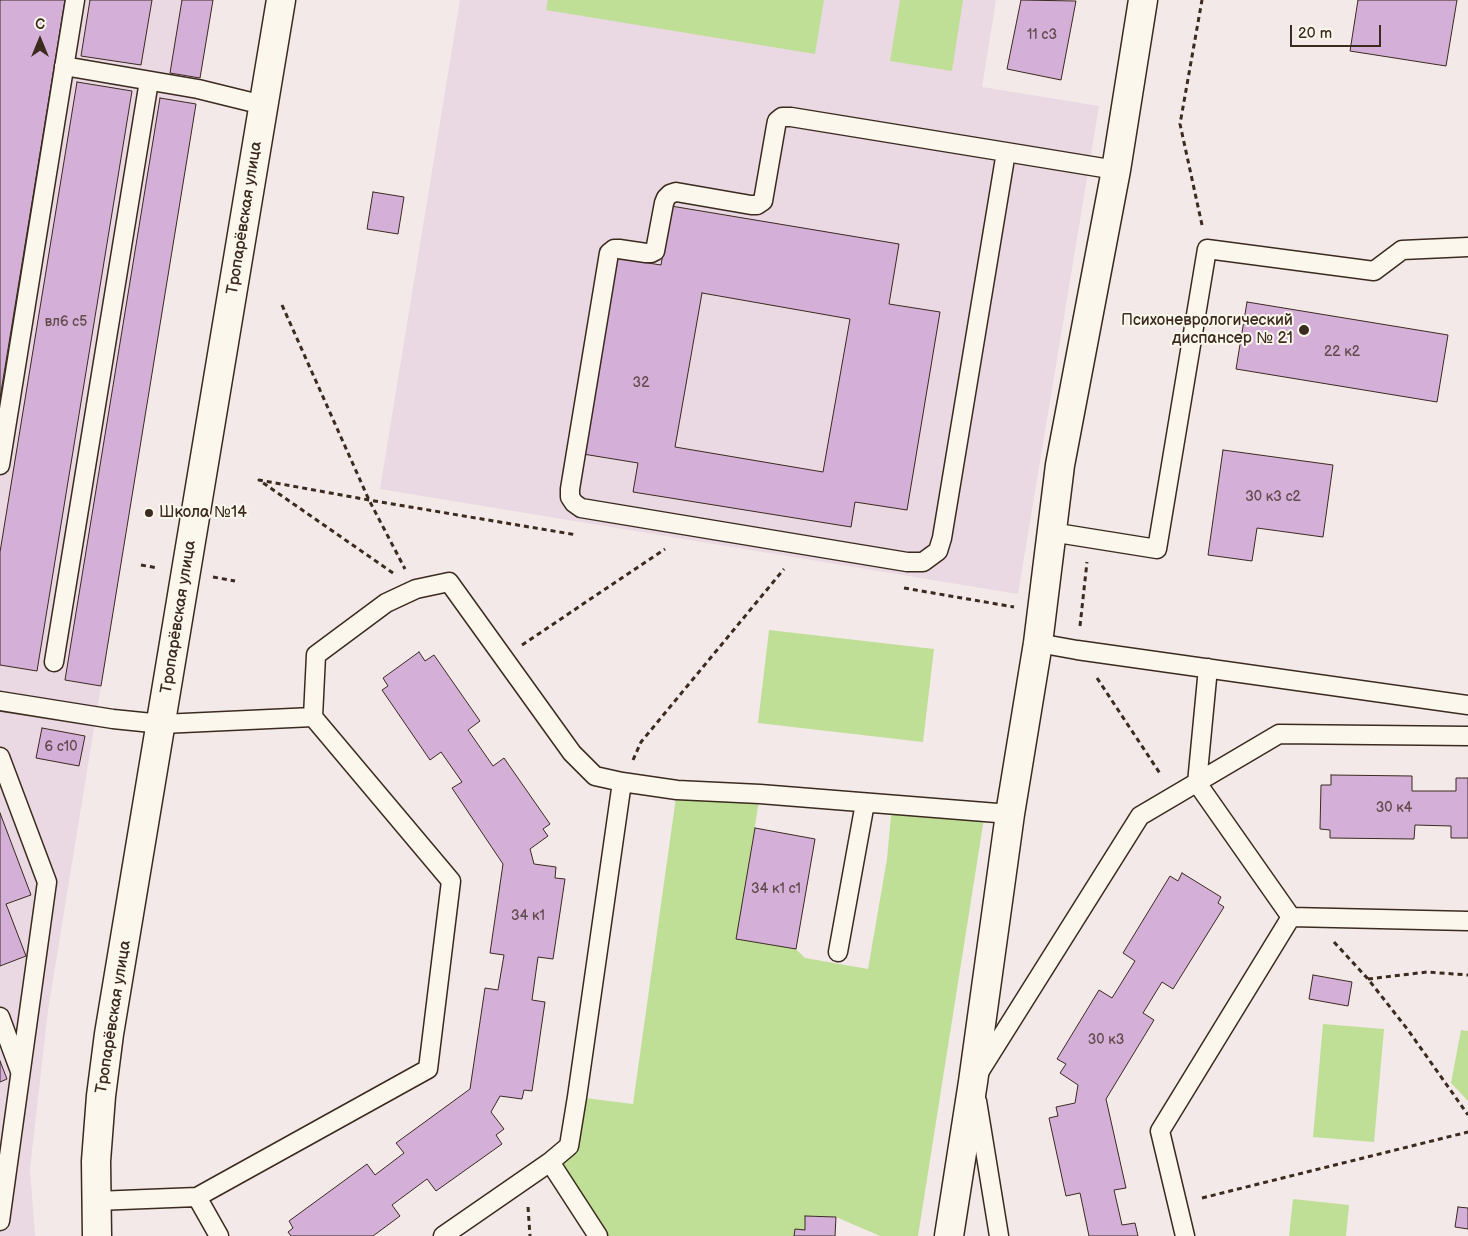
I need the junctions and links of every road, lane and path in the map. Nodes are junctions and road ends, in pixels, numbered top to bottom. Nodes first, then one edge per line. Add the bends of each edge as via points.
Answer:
1 (74, 0) edge
2 (281, 0) edge
3 (1143, 0) edge
4 (1202, 0) edge
5 (64, 66) junction
6 (150, 81) junction
7 (263, 105) junction
8 (1006, 152) junction
9 (1116, 170) junction
10 (1468, 247) edge
11 (1207, 249) junction
12 (282, 305) dead end
13 (0, 464) edge
14 (369, 500) junction
15 (1051, 532) junction
16 (586, 536) dead end
17 (655, 547) dead end
18 (665, 549) junction
19 (674, 550) dead end
20 (775, 567) dead end
21 (784, 569) junction
22 (793, 570) dead end
23 (898, 587) dead end
24 (416, 589) junction
25 (1038, 638) junction
26 (1077, 650) junction
27 (504, 658) junction
28 (54, 662) dead end
29 (1208, 668) junction
30 (0, 701) edge
31 (1468, 705) edge
32 (313, 716) junction
33 (162, 724) junction
34 (1468, 736) edge
35 (0, 757) edge
36 (622, 782) junction
37 (1197, 783) junction
38 (1175, 796) junction
39 (865, 803) junction
40 (1010, 814) junction
41 (1291, 917) junction
42 (1312, 918) junction
43 (1468, 921) edge
44 (838, 952) dead end
45 (1468, 975) edge
46 (1368, 979) junction
47 (0, 1017) edge
48 (21, 1074) junction
49 (974, 1082) junction
50 (1468, 1115) edge
51 (1468, 1132) edge
52 (550, 1162) junction
53 (197, 1198) junction
54 (96, 1200) junction
55 (1177, 1204) junction
56 (0, 1221) edge
57 (97, 1236) edge
58 (219, 1236) edge
59 (443, 1236) edge
60 (598, 1236) edge
61 (949, 1236) edge
62 (999, 1236) edge
63 (1185, 1236) edge

1 - 5 lane
2 - 7 street, Тропарёвская улица
3 - 9 street
4 - 11 path via 1180,124
5 - 6 lane
5 - 13 lane
6 - 7 lane
6 - 28 lane
7 - 33 street, Тропарёвская улица
8 - 8 lane via 938,551 923,562 907,562 581,508 574,503 570,489 609,253 614,249 655,251 664,203 670,194 676,192 751,205 763,201 777,121 782,117
8 - 9 lane
9 - 15 street via 1060,465
10 - 11 lane via 1402,250 1374,271
11 - 15 lane via 1158,549
12 - 14 path
14 - 16 path
14 - 24 path
14 - 24 path via 259,480
15 - 25 street
17 - 18 path
18 - 19 path
18 - 27 path
20 - 21 path
21 - 22 path
21 - 36 path via 641,742
23 - 25 path via 1013,606
24 - 27 lane via 449,582
24 - 32 lane via 386,603 316,655
25 - 26 lane
25 - 40 street
26 - 29 lane
26 - 38 path
27 - 36 lane via 572,753 595,776
29 - 31 lane
29 - 37 lane
30 - 33 lane
32 - 33 lane
32 - 53 lane via 452,881 428,1069
33 - 54 street, Тропарёвская улица via 109,1034 101,1096
34 - 37 lane via 1279,734
35 - 48 lane via 47,882
36 - 39 lane via 677,790
36 - 52 lane via 569,1146
37 - 38 lane
37 - 41 lane
38 - 49 lane via 1140,816
39 - 40 lane
39 - 44 lane
40 - 49 street
41 - 42 lane
41 - 55 lane via 1160,1131
42 - 43 lane
42 - 46 path
45 - 46 path via 1427,972
46 - 50 path
47 - 48 lane
48 - 56 lane
49 - 61 street
49 - 62 lane
51 - 55 path
52 - 59 lane
52 - 60 lane
53 - 54 lane
53 - 58 lane
54 - 57 street, Тропарёвская улица
55 - 63 lane

